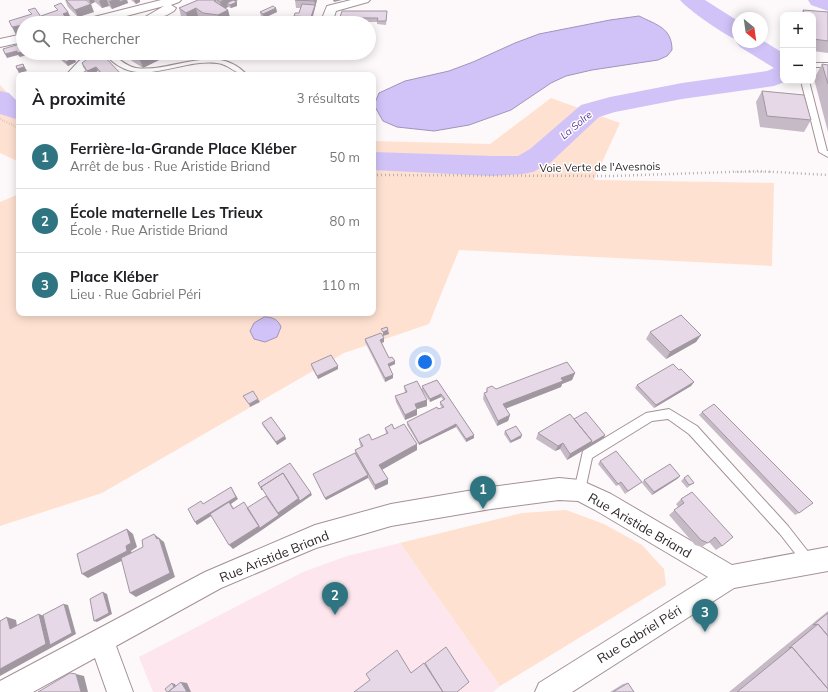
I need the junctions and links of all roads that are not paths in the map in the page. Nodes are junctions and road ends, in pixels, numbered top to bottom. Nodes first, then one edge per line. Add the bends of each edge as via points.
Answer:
1 (175, 0) edge
2 (185, 0) edge
3 (364, 0) edge
4 (113, 16) edge
5 (156, 16) edge
6 (329, 16) edge
7 (16, 40) edge
8 (0, 43) edge
9 (90, 60) edge
10 (116, 60) edge
11 (816, 65) edge
12 (828, 65) edge
13 (76, 72) edge
14 (239, 72) edge
15 (806, 84) edge
16 (828, 154) edge
17 (580, 491) junction
18 (818, 561) edge
19 (730, 577) junction
20 (101, 640) junction
21 (7, 692) edge
22 (120, 692) edge
23 (548, 692) edge

1 - 4 street
2 - 5 street
3 - 6 street via 331,10
7 - 8 street
9 - 13 street
10 - 14 lane via 133,70 154,70 213,61 225,63
11 - 12 lane
15 - 16 lane via 823,152
17 - 18 lane via 588,455 650,416 669,414 692,430 784,530
17 - 19 street, Rue Aristide Briand
17 - 20 street, Rue Aristide Briand via 559,489 391,515 315,537 213,580
18 - 19 street
19 - 23 street, Rue Gabriel Péri
20 - 21 street, Rue Aristide Briand
20 - 22 street

